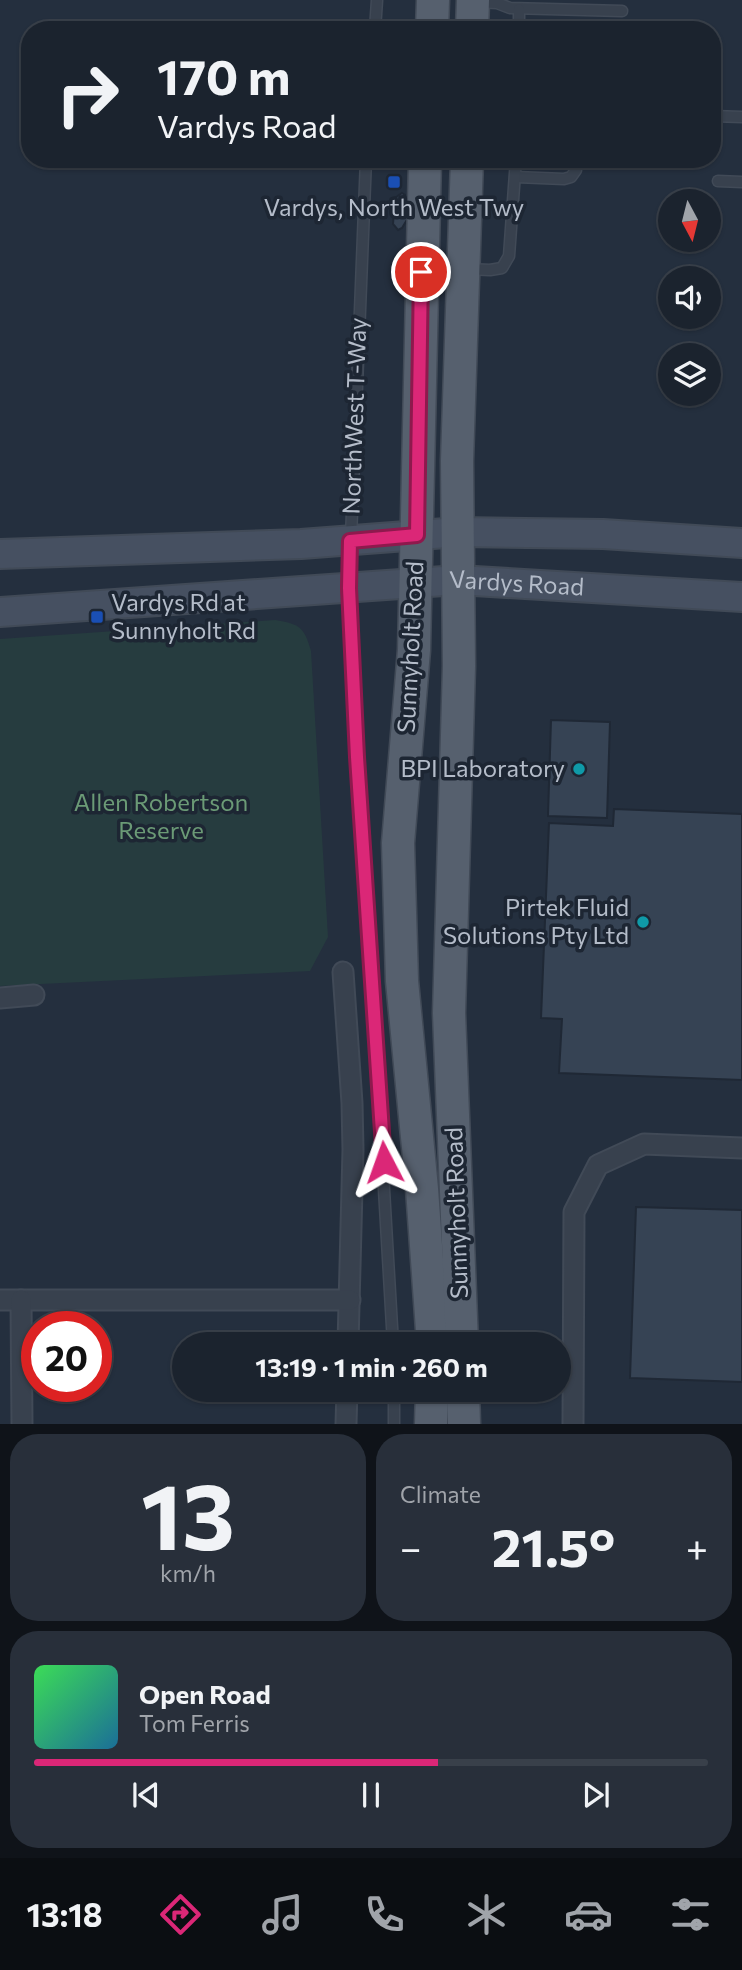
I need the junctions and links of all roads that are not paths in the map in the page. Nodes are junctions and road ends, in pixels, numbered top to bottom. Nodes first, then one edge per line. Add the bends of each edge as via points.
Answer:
1 (377, 0) edge
2 (433, 0) edge
3 (519, 9) junction
4 (473, 11) edge
5 (622, 11) dead end
6 (375, 21) edge
7 (432, 21) edge
8 (519, 21) edge
9 (721, 116) edge
10 (742, 117) edge
11 (366, 168) edge
12 (425, 168) edge
13 (467, 168) edge
14 (516, 168) edge
15 (576, 168) edge
16 (516, 177) junction
17 (718, 181) dead end
18 (742, 182) edge
19 (464, 268) junction
20 (458, 533) junction
21 (417, 535) junction
22 (350, 541) junction
23 (742, 542) edge
24 (0, 554) edge
25 (458, 580) junction
26 (416, 582) junction
27 (349, 588) junction
28 (742, 597) edge
29 (0, 612) edge
30 (343, 972) dead end
31 (34, 995) dead end
32 (0, 998) edge
33 (742, 1148) edge
34 (0, 1300) edge
35 (21, 1300) junction
36 (350, 1300) junction
37 (349, 1332) edge
38 (392, 1332) edge
39 (432, 1332) edge
40 (462, 1332) edge
41 (347, 1402) edge
42 (394, 1402) edge
43 (432, 1402) edge
44 (463, 1402) edge
45 (22, 1424) edge
46 (346, 1424) edge
47 (394, 1424) edge
48 (431, 1424) edge
49 (464, 1424) edge
50 (573, 1424) edge

1 - 6 lane
2 - 7 main road
3 - 4 lane via 497,3
3 - 5 lane
3 - 8 lane
9 - 10 lane
11 - 22 lane, NorthWest T-Way
12 - 21 main road, Sunnyholt Road
13 - 19 main road, Sunnyholt Road
14 - 16 lane
15 - 16 lane via 572,177 564,179
16 - 19 lane via 509,256 502,268 495,270
17 - 18 lane
19 - 20 main road, Sunnyholt Road
20 - 21 main road, Vardys Road
20 - 23 main road, Vardys Road via 603,534
20 - 25 main road, Sunnyholt Road
21 - 22 main road, Vardys Road
21 - 26 main road, Sunnyholt Road
22 - 24 main road, Vardys Road
22 - 27 lane, NorthWest T-Way
25 - 26 main road, Vardys Road
25 - 28 main road, Vardys Road
25 - 40 main road, Sunnyholt Road via 449,1013
26 - 27 main road, Vardys Road
26 - 39 main road, Sunnyholt Road via 398,843 402,981
27 - 29 main road, Vardys Road
27 - 38 lane, NorthWest T-Way
30 - 36 street via 352,1115
31 - 32 street
33 - 50 street via 644,1144 598,1165 574,1212
34 - 35 street
35 - 36 street
35 - 45 street
36 - 37 street
41 - 46 street
42 - 47 lane
43 - 48 main road
44 - 49 main road

